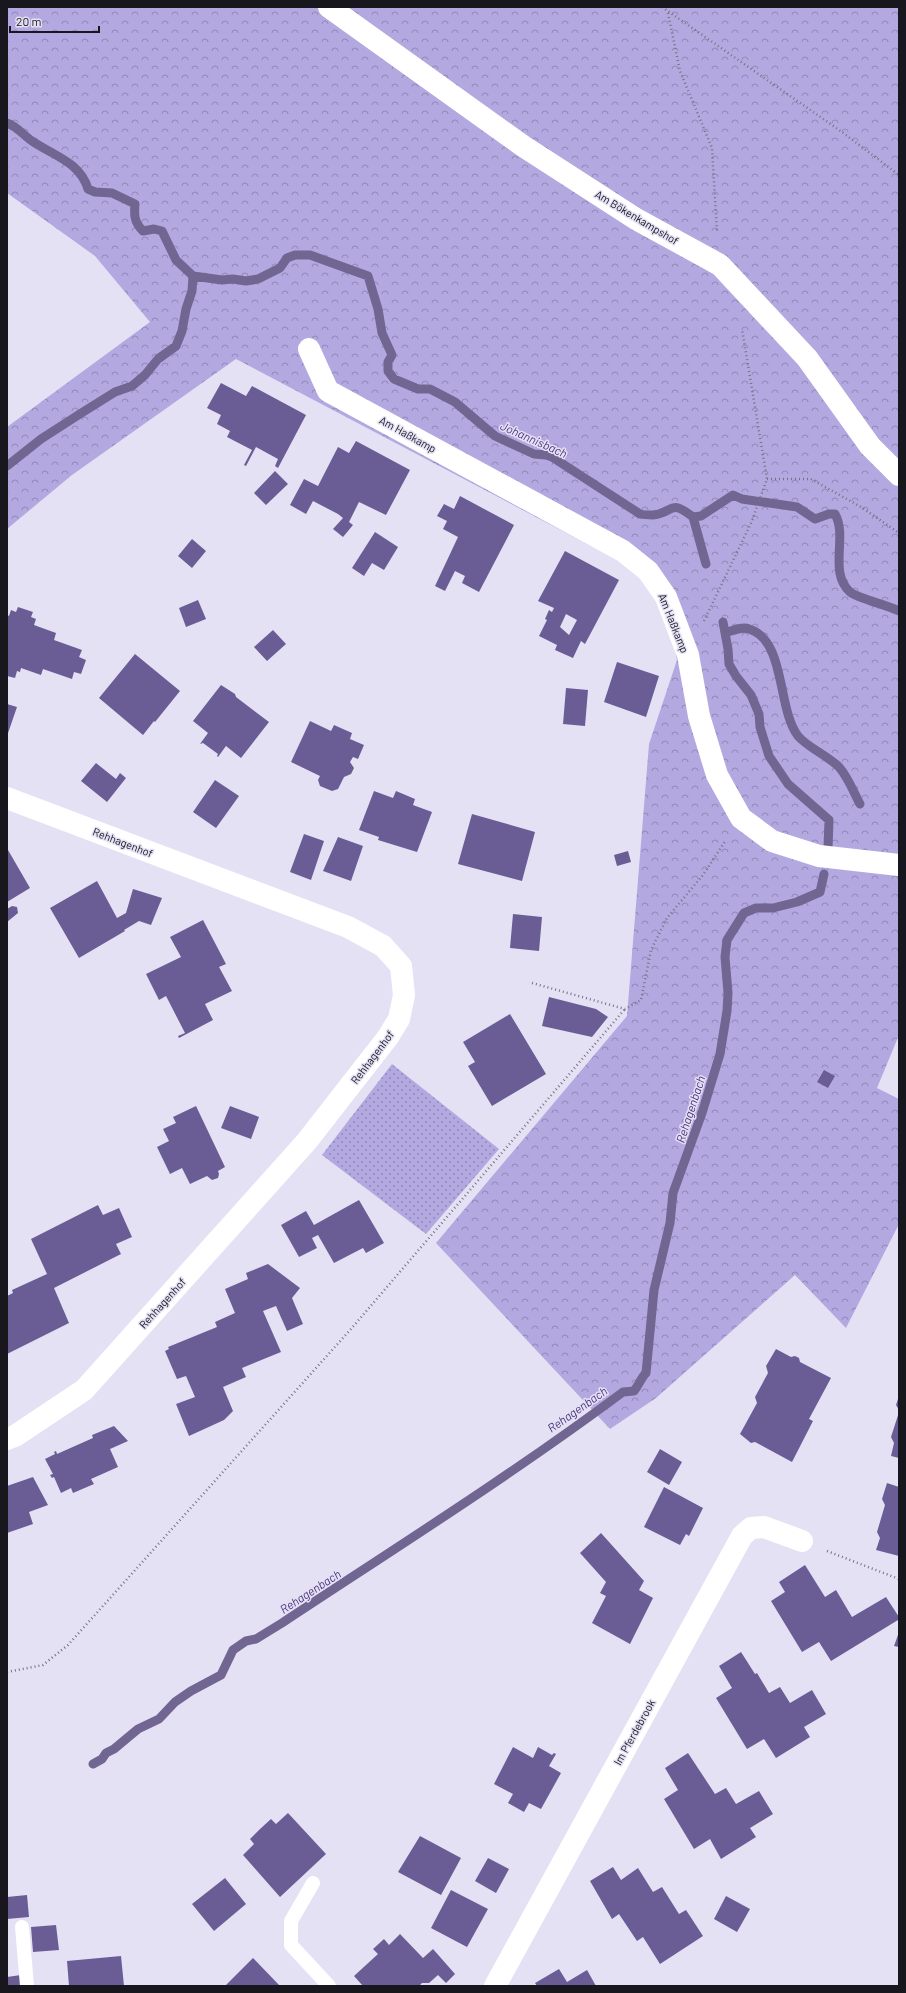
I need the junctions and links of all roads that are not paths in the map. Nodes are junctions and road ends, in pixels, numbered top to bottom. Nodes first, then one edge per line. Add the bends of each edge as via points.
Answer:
1 (329, 7) edge
2 (309, 349) dead end
3 (899, 475) edge
4 (7, 798) edge
5 (899, 865) edge
6 (7, 1439) edge
7 (802, 1542) road end
8 (313, 1883) dead end
9 (22, 1927) dead end
10 (27, 1986) edge
11 (329, 1986) edge
12 (495, 1986) edge

1 - 3 street, Am Bökenkampshof via 523,146 636,219 720,265 807,358 870,446
2 - 5 street, Am Haßkamp via 328,391 623,551 648,571 666,597 688,655 699,716 717,775 741,818 772,841 819,856
4 - 6 street, Rehhagenhof via 348,927 383,946 401,966 404,995 399,1019 388,1037 276,1177 84,1390
7 - 12 street, Im Pferdebrook via 764,1527 751,1528 742,1536
8 - 11 lane via 291,1921 291,1945
9 - 10 lane

